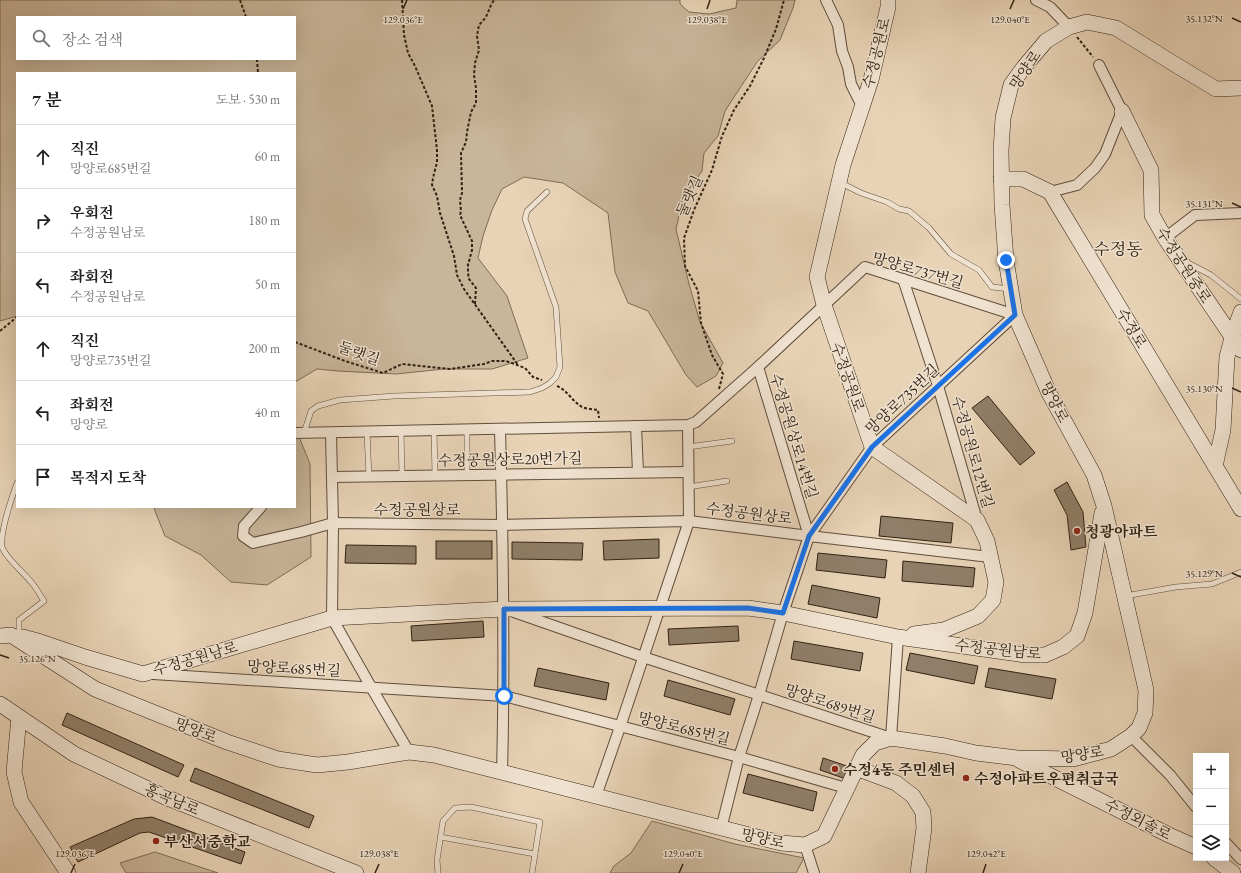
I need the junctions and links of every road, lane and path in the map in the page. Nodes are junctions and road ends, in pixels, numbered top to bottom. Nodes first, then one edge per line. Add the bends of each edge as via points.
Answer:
1 (240, 0) edge
2 (402, 0) edge
3 (494, 0) edge
4 (784, 0) edge
5 (826, 0) edge
6 (888, 0) edge
7 (1036, 0) edge
8 (246, 16) edge
9 (1069, 27) junction
10 (257, 60) edge
11 (1099, 64) joint
12 (258, 72) edge
13 (1241, 88) edge
14 (862, 106) junction
15 (1122, 111) junction
16 (1001, 179) junction
17 (840, 182) junction
18 (547, 192) dead end
19 (1050, 192) junction
20 (1241, 213) edge
21 (1165, 238) junction
22 (1180, 259) junction
23 (903, 279) junction
24 (1011, 289) junction
25 (1241, 299) edge
26 (475, 304) junction
27 (824, 305) junction
28 (1241, 312) edge
29 (1015, 315) junction
30 (16, 318) edge
31 (0, 331) edge
32 (1232, 338) junction
33 (296, 342) edge
34 (1241, 350) edge
35 (518, 365) junction
36 (758, 367) junction
37 (550, 383) junction
38 (938, 386) junction
39 (713, 407) junction
40 (688, 425) junction
41 (636, 426) junction
42 (600, 427) junction
43 (500, 429) junction
44 (434, 430) junction
45 (467, 430) junction
46 (401, 431) junction
47 (331, 432) junction
48 (367, 432) junction
49 (299, 433) edge
50 (732, 441) dead end
51 (688, 447) junction
52 (872, 447) junction
53 (1215, 466) junction
54 (638, 472) junction
55 (688, 472) junction
56 (501, 474) junction
57 (468, 475) junction
58 (368, 476) junction
59 (402, 476) junction
60 (435, 476) junction
61 (332, 477) junction
62 (727, 481) dead end
63 (16, 487) edge
64 (688, 487) junction
65 (1104, 506) junction
66 (260, 508) edge
67 (1241, 509) edge
68 (977, 520) junction
69 (689, 521) junction
70 (333, 523) junction
71 (502, 525) junction
72 (809, 536) junction
73 (990, 557) junction
74 (1241, 572) edge
75 (1124, 596) junction
76 (660, 608) junction
77 (504, 609) junction
78 (783, 613) junction
79 (332, 618) junction
80 (10, 635) edge
81 (898, 636) junction
82 (643, 657) junction
83 (143, 674) junction
84 (371, 687) junction
85 (759, 695) junction
86 (504, 696) junction
87 (0, 704) edge
88 (19, 717) junction
89 (620, 727) junction
90 (1131, 736) junction
91 (891, 738) junction
92 (409, 752) junction
93 (739, 757) junction
94 (1017, 758) junction
95 (856, 768) junction
96 (502, 772) junction
97 (846, 788) junction
98 (596, 796) junction
99 (1193, 803) edge
100 (721, 829) junction
101 (440, 837) junction
102 (805, 845) junction
103 (1229, 845) edge
104 (1193, 846) edge
105 (535, 854) junction
106 (1241, 859) edge
107 (1218, 861) edge
108 (68, 873) edge
109 (356, 873) edge
110 (438, 873) edge
111 (532, 873) edge
112 (814, 873) edge
113 (918, 873) edge
114 (1233, 873) edge

1 - 8 path
2 - 26 path via 408,54 432,106 437,162 432,185 454,256 457,275
3 - 26 path via 479,25 479,50 474,74 476,103 471,112 466,142 461,153 460,215 472,241 468,273 476,288
4 - 39 path, 둘랫길 via 764,58 722,136 712,170 684,238 685,266 698,291 701,323 712,355 723,374
5 - 14 street via 838,25 851,84
6 - 14 street, 수정공원로
7 - 9 street via 1050,8
9 - 11 path
9 - 13 street, 망양로 via 1087,22 1116,28 1216,88
9 - 16 street, 망양로 via 1046,41 1011,85 1003,118
10 - 12 path
11 - 15 street, 수정공원중로
14 - 17 street, 수정공원로
15 - 19 street via 1104,154 1095,168 1077,185
15 - 21 street, 수정공원중로 via 1151,170 1152,215
16 - 19 street via 1023,180
16 - 24 street, 망양로 via 1006,260
17 - 24 lane via 899,209 909,211 929,228 951,254 979,270 992,287
17 - 27 street, 수정공원로 via 817,277
18 - 37 lane via 527,211 525,219 556,307 560,367
19 - 53 street, 수정로
20 - 21 street via 1195,215
21 - 22 street, 수정공원중로
22 - 25 lane via 1211,275
22 - 32 street, 수정공원중로
23 - 27 street, 망양로737번길 via 865,267
23 - 29 street, 망양로737번길
23 - 38 street, 수정공원로12번길
24 - 29 street, 망양로
26 - 35 path
27 - 36 street
27 - 52 street, 수정공원로
28 - 32 street
29 - 38 street, 망양로735번길
29 - 65 street, 망양로 via 1049,393 1094,475
30 - 31 path
32 - 34 street, 수정공원중로
32 - 53 street via 1227,356 1222,430
33 - 35 path, 둘랫길 via 383,373 402,364 450,369 492,361 506,361
35 - 37 path, 둘랫길 via 533,376
36 - 39 street
36 - 72 street, 수정공원상로14번길
37 - 42 path, 둘랫길 via 563,388 572,400 583,408 598,410
37 - 49 lane via 530,392 340,400 318,406 311,411
38 - 52 street, 망양로735번길
38 - 68 street, 수정공원로12번길
39 - 40 street via 696,422
40 - 41 street
40 - 51 street
41 - 42 street
41 - 54 street
42 - 43 street
43 - 45 street
43 - 56 street
44 - 45 street
44 - 46 street
44 - 60 lane
45 - 57 lane
46 - 48 street
46 - 59 lane
47 - 48 street
47 - 49 street
47 - 61 street
48 - 58 lane
50 - 51 lane
51 - 55 street
52 - 68 street
52 - 72 street, 망양로735번길
53 - 67 street, 수정로
54 - 55 street, 수정공원상로20번가길
54 - 56 street, 수정공원상로20번가길
55 - 64 street
56 - 57 street, 수정공원상로20번가길
56 - 71 street
57 - 60 street, 수정공원상로20번가길
58 - 59 street, 수정공원상로20번가길
58 - 61 street, 수정공원상로20번가길
59 - 60 street, 수정공원상로20번가길
61 - 70 street
62 - 64 lane
63 - 80 lane via 1,536 2,545 44,601 20,620
64 - 69 street
65 - 75 street, 망양로
65 - 81 street, 수정공원남로 via 1085,613 1077,636 1063,647 1045,655 1026,655
66 - 70 street, 수정공원상로 via 244,526 243,536 253,542
68 - 73 street via 987,541
69 - 71 street, 수정공원상로
69 - 72 street, 수정공원상로
69 - 76 street
70 - 71 street, 수정공원상로
70 - 79 street
71 - 77 street
72 - 73 street, 수정공원상로
72 - 78 street
73 - 81 street via 996,582 993,600 978,616 944,630
74 - 75 lane via 1212,584
75 - 90 street, 망양로 via 1146,690 1145,713 1139,728
76 - 77 street, 수정공원남로
76 - 78 street, 수정공원남로 via 748,608
76 - 82 street
77 - 79 street, 수정공원남로
77 - 82 street, 망양로689번길
77 - 86 street
78 - 81 street, 수정공원남로
78 - 85 street
79 - 83 street, 수정공원남로
79 - 84 street, 망양로685번길
80 - 83 street, 수정공원남로 via 41,642
80 - 92 street, 망양로 via 95,689 219,739 278,759 317,766
81 - 91 street
82 - 85 street, 망양로689번길
82 - 89 street, 망양로685번길
83 - 84 street, 망양로685번길
84 - 86 street, 망양로685번길
84 - 92 street
85 - 91 street, 망양로689번길
85 - 93 street, 망양로685번길
86 - 89 street, 망양로685번길
86 - 96 street
87 - 88 street, 홍곡남로
88 - 108 street via 14,772 20,802
88 - 109 street, 홍곡남로 via 74,754 165,797
89 - 93 street, 망양로685번길
89 - 98 street
90 - 94 street, 망양로 via 1111,749 1073,759
90 - 99 street via 1170,775
91 - 94 street, 망양로
91 - 95 street, 망양로 via 875,743 862,755
92 - 96 street, 망양로 via 434,755
93 - 97 street, 망양로685번길
93 - 100 street, 망양로
94 - 104 street, 수정외솔로
95 - 97 street, 망양로
95 - 113 street via 896,783 913,796 923,812 924,828
96 - 98 street, 망양로
97 - 102 street, 망양로 via 824,836
98 - 100 street, 망양로
100 - 102 street, 망양로 via 781,843
101 - 105 lane
101 - 105 lane via 443,822 455,808 471,807 540,822
101 - 110 lane
102 - 112 street
103 - 106 street
105 - 111 lane
107 - 114 street

